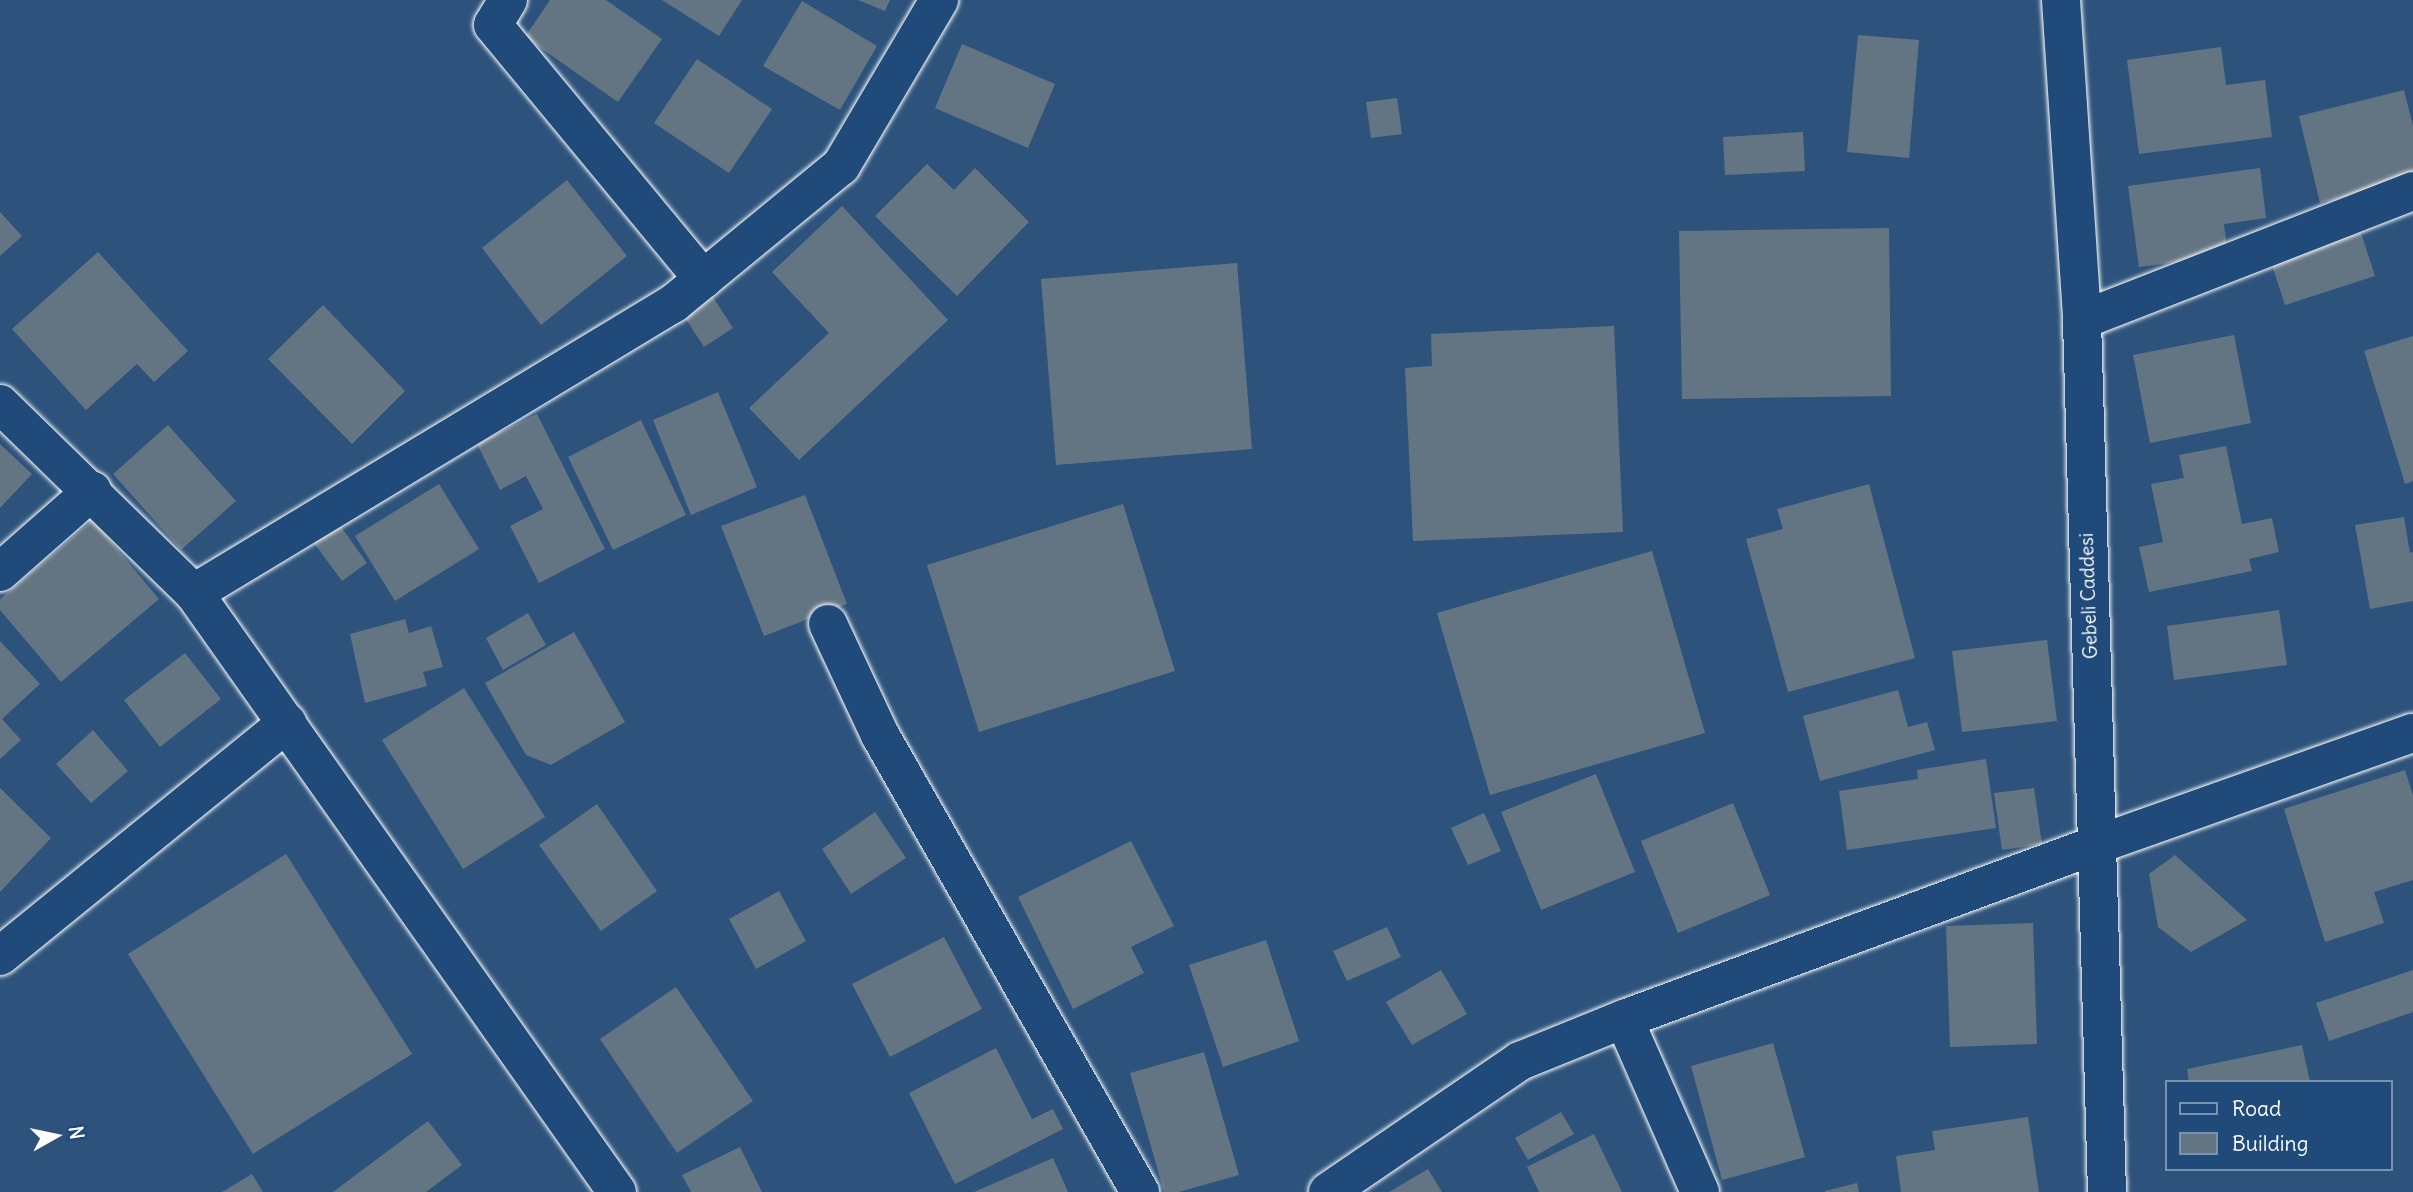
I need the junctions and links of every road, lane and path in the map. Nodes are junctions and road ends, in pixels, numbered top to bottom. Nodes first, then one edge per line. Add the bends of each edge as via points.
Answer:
1 (508, 0) edge
2 (939, 0) edge
3 (2061, 0) edge
4 (2413, 191) edge
5 (703, 279) junction
6 (2081, 320) junction
7 (0, 404) edge
8 (92, 491) junction
9 (0, 572) edge
10 (194, 593) junction
11 (828, 624) dead end
12 (287, 723) junction
13 (2413, 733) edge
14 (2096, 845) junction
15 (0, 956) edge
16 (1624, 1019) junction
17 (617, 1192) edge
18 (1140, 1192) edge
19 (1328, 1192) edge
20 (1700, 1192) edge
21 (2107, 1192) edge

1 - 5 street via 493,25
2 - 5 street via 841,166
3 - 6 street, Gebeli Caddesi
4 - 6 street
5 - 10 street via 674,303
6 - 14 street, Gebeli Caddesi
7 - 8 street
8 - 9 street
8 - 10 street
10 - 12 street
11 - 18 street via 880,735
12 - 15 street
12 - 17 street
13 - 14 street
14 - 16 street
14 - 21 street, Gebeli Caddesi
16 - 19 street via 1520,1061
16 - 20 street

